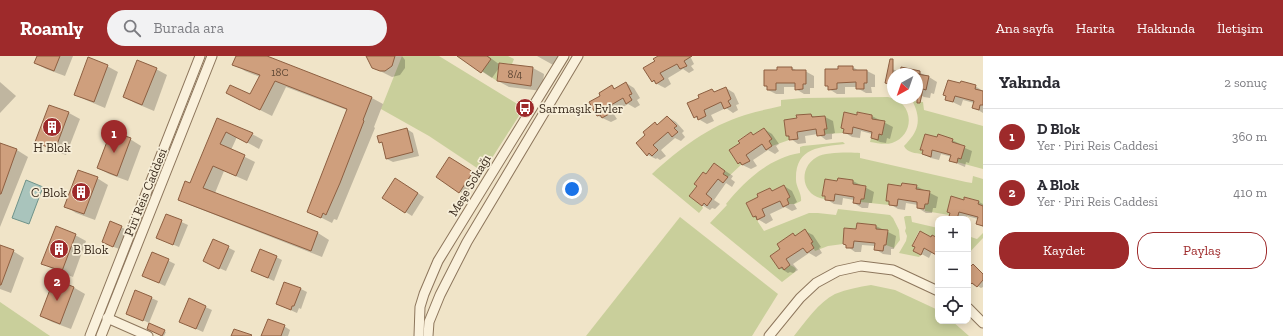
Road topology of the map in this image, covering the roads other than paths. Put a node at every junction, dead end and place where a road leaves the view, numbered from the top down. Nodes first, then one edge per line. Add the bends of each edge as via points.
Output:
1 (200, 56) edge
2 (212, 56) edge
3 (564, 56) edge
4 (578, 56) edge
5 (935, 290) edge
6 (971, 311) edge
7 (107, 318) junction
8 (983, 322) edge
9 (90, 336) edge
10 (101, 336) edge
11 (148, 336) edge
12 (419, 336) edge
13 (428, 336) edge
14 (769, 336) edge

1 - 9 street, Piri Reis Caddesi
2 - 7 street, Piri Reis Caddesi
3 - 12 street, Meşe Sokağı via 438,261 420,307
4 - 13 street via 468,242 440,295 429,322
5 - 14 street via 893,270 861,266 838,271 816,283 800,298
6 - 8 street
7 - 10 street, Piri Reis Caddesi
7 - 11 street

